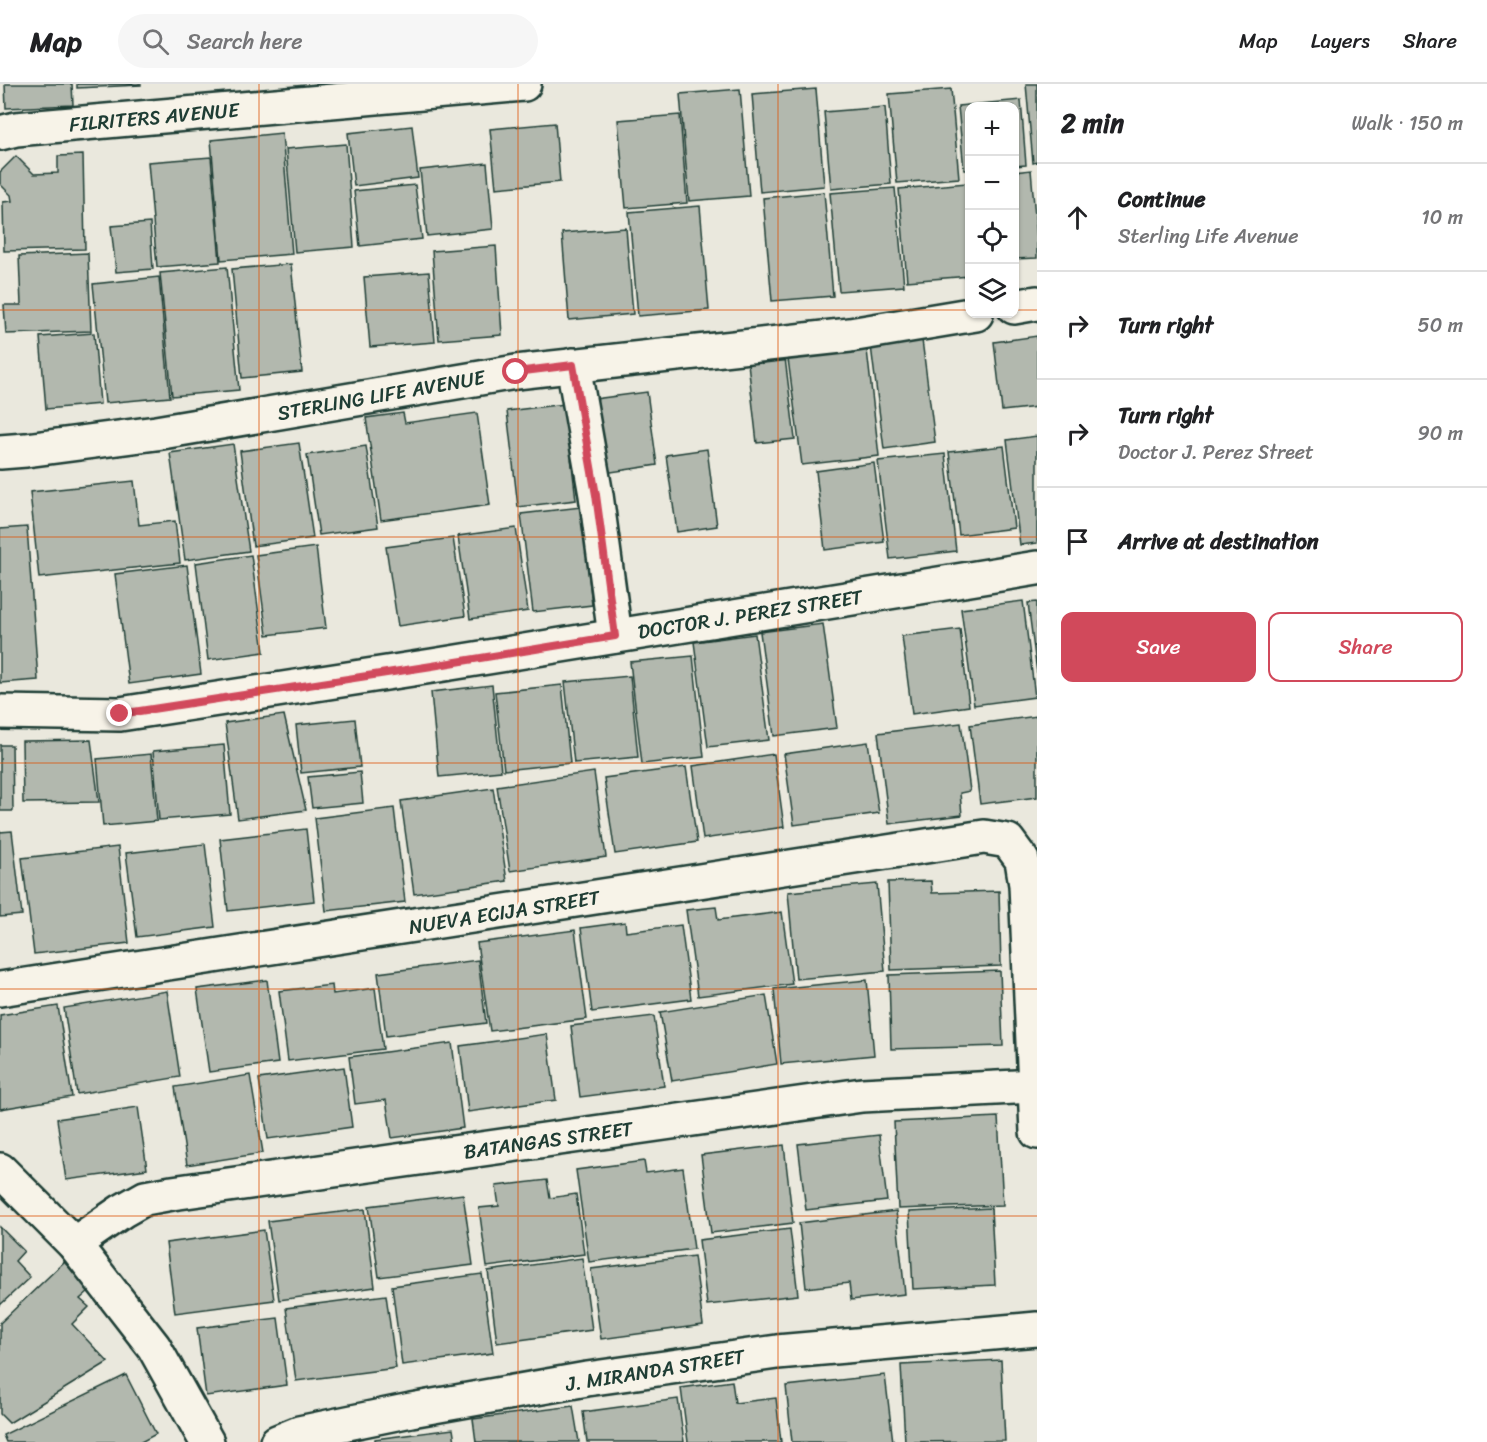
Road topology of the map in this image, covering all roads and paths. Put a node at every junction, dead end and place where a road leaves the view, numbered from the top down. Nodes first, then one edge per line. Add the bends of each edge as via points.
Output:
1 (524, 84) edge
2 (0, 134) edge
3 (1037, 303) edge
4 (1019, 306) edge
5 (965, 316) edge
6 (573, 365) junction
7 (0, 452) edge
8 (1037, 568) edge
9 (615, 636) junction
10 (0, 712) edge
11 (0, 989) edge
12 (1035, 1086) junction
13 (1037, 1132) edge
14 (0, 1170) edge
15 (74, 1244) junction
16 (1037, 1329) edge
17 (207, 1442) edge
18 (277, 1442) edge

1 - 2 street, FILRITERS AVENUE via 16,129
3 - 4 street
5 - 6 street, STERLING LIFE AVENUE via 850,335
6 - 7 street, STERLING LIFE AVENUE via 156,433
6 - 9 street
8 - 9 street, DOCTOR J. PEREZ STREET
9 - 10 street, DOCTOR J. PEREZ STREET via 120,714
11 - 12 street, NUEVA ECIJA STREET via 984,837 1008,841 1022,860
12 - 13 street
12 - 15 street, BATANGAS STREET via 862,1095 172,1193 145,1198
14 - 15 street
15 - 17 street via 154,1347
16 - 18 street, J. MIRANDA STREET via 777,1352 587,1379 399,1412 300,1433

